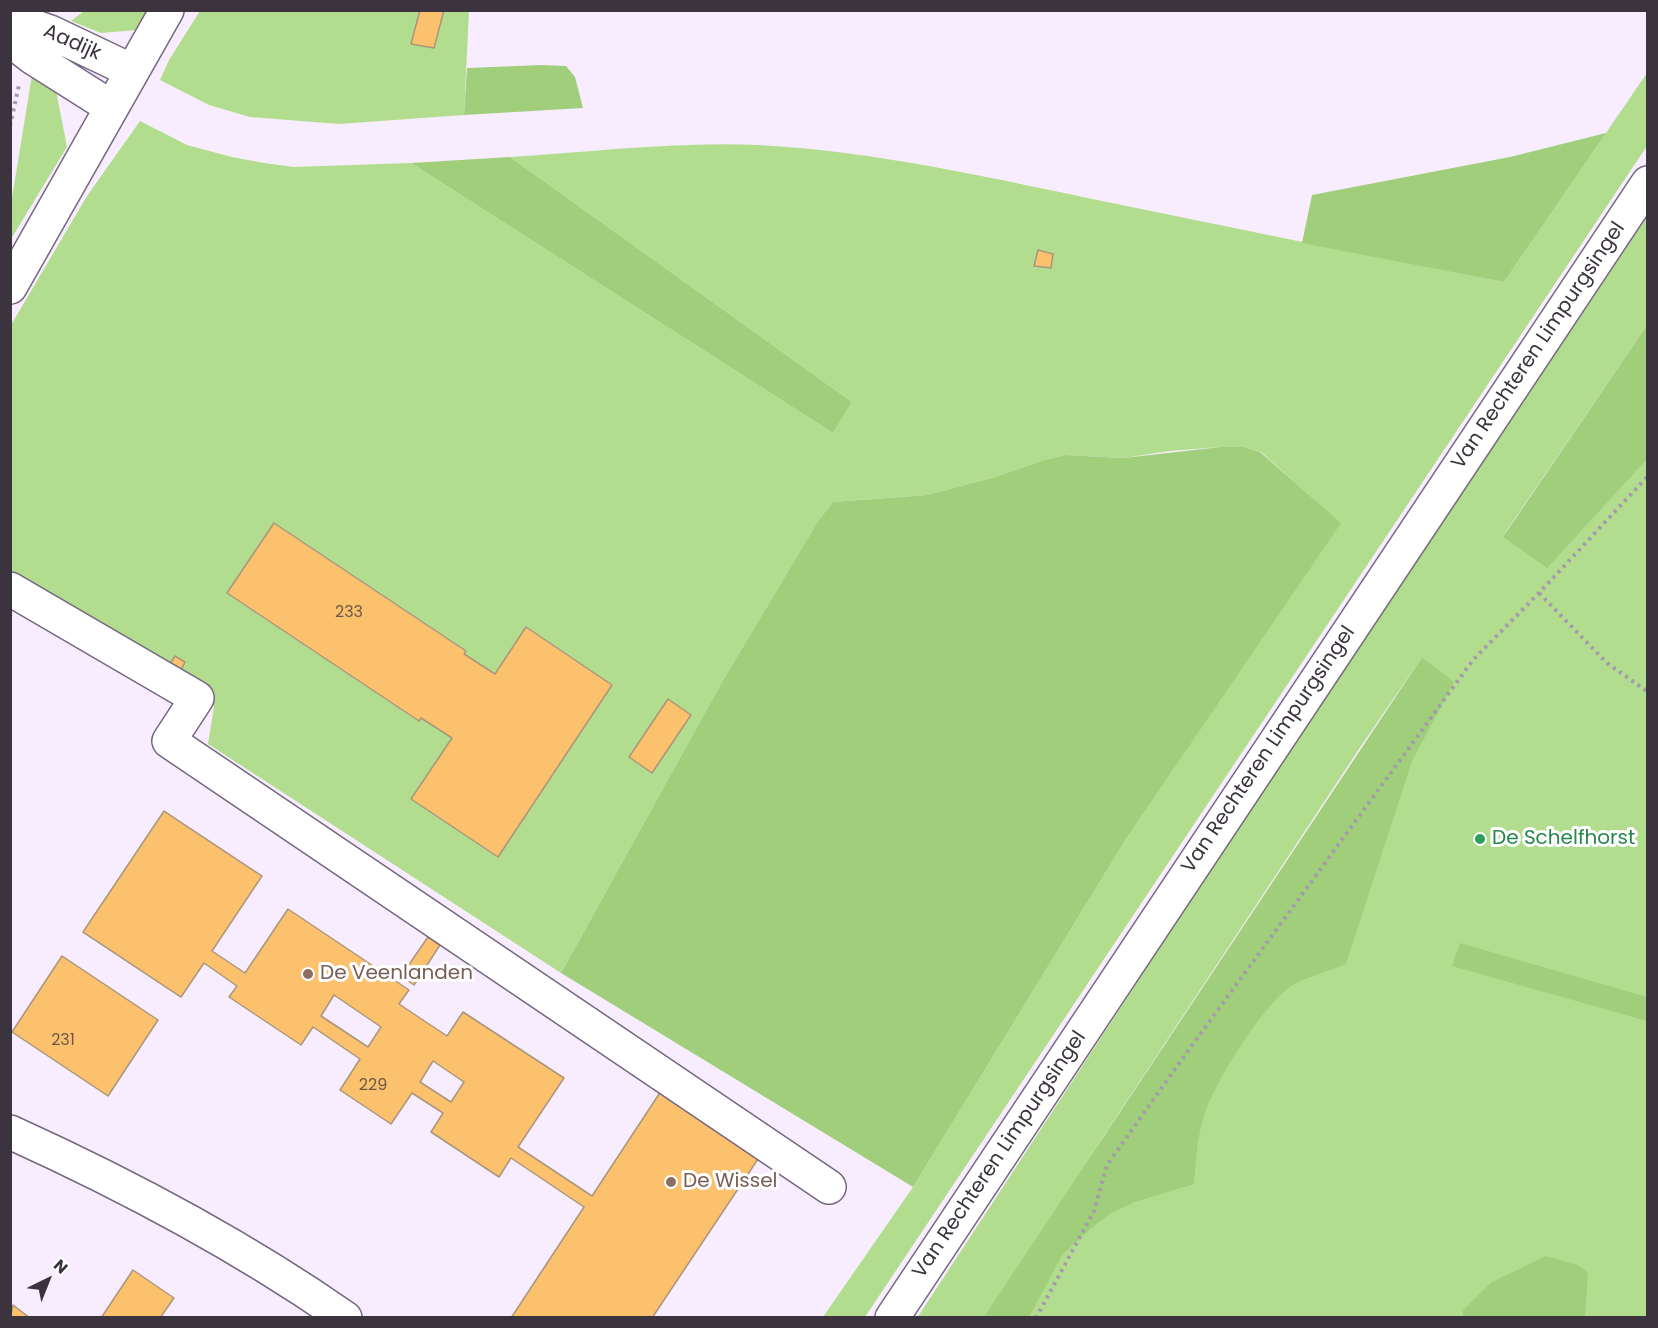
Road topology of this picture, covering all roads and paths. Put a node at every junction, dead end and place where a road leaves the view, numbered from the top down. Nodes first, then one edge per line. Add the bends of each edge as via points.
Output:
1 (167, 10) edge
2 (10, 18) edge
3 (21, 48) edge
4 (120, 90) junction
5 (10, 126) edge
6 (1647, 183) edge
7 (10, 287) edge
8 (1647, 476) edge
9 (10, 589) edge
10 (1539, 593) junction
11 (1647, 692) edge
12 (10, 1132) edge
13 (830, 1187) dead end
14 (345, 1317) edge
15 (892, 1317) edge
16 (1036, 1317) edge

1 - 4 main road
2 - 4 main road, Aadijk via 50,32
3 - 4 main road, Aadijk
3 - 5 path via 20,82
4 - 7 main road
6 - 15 main road, Van Rechteren Limpurgsingel
8 - 10 path
9 - 13 main road via 197,698 169,741
10 - 11 path via 1607,663
10 - 16 path via 1473,660 1107,1165 1094,1211
12 - 14 main road via 88,1167 222,1239

